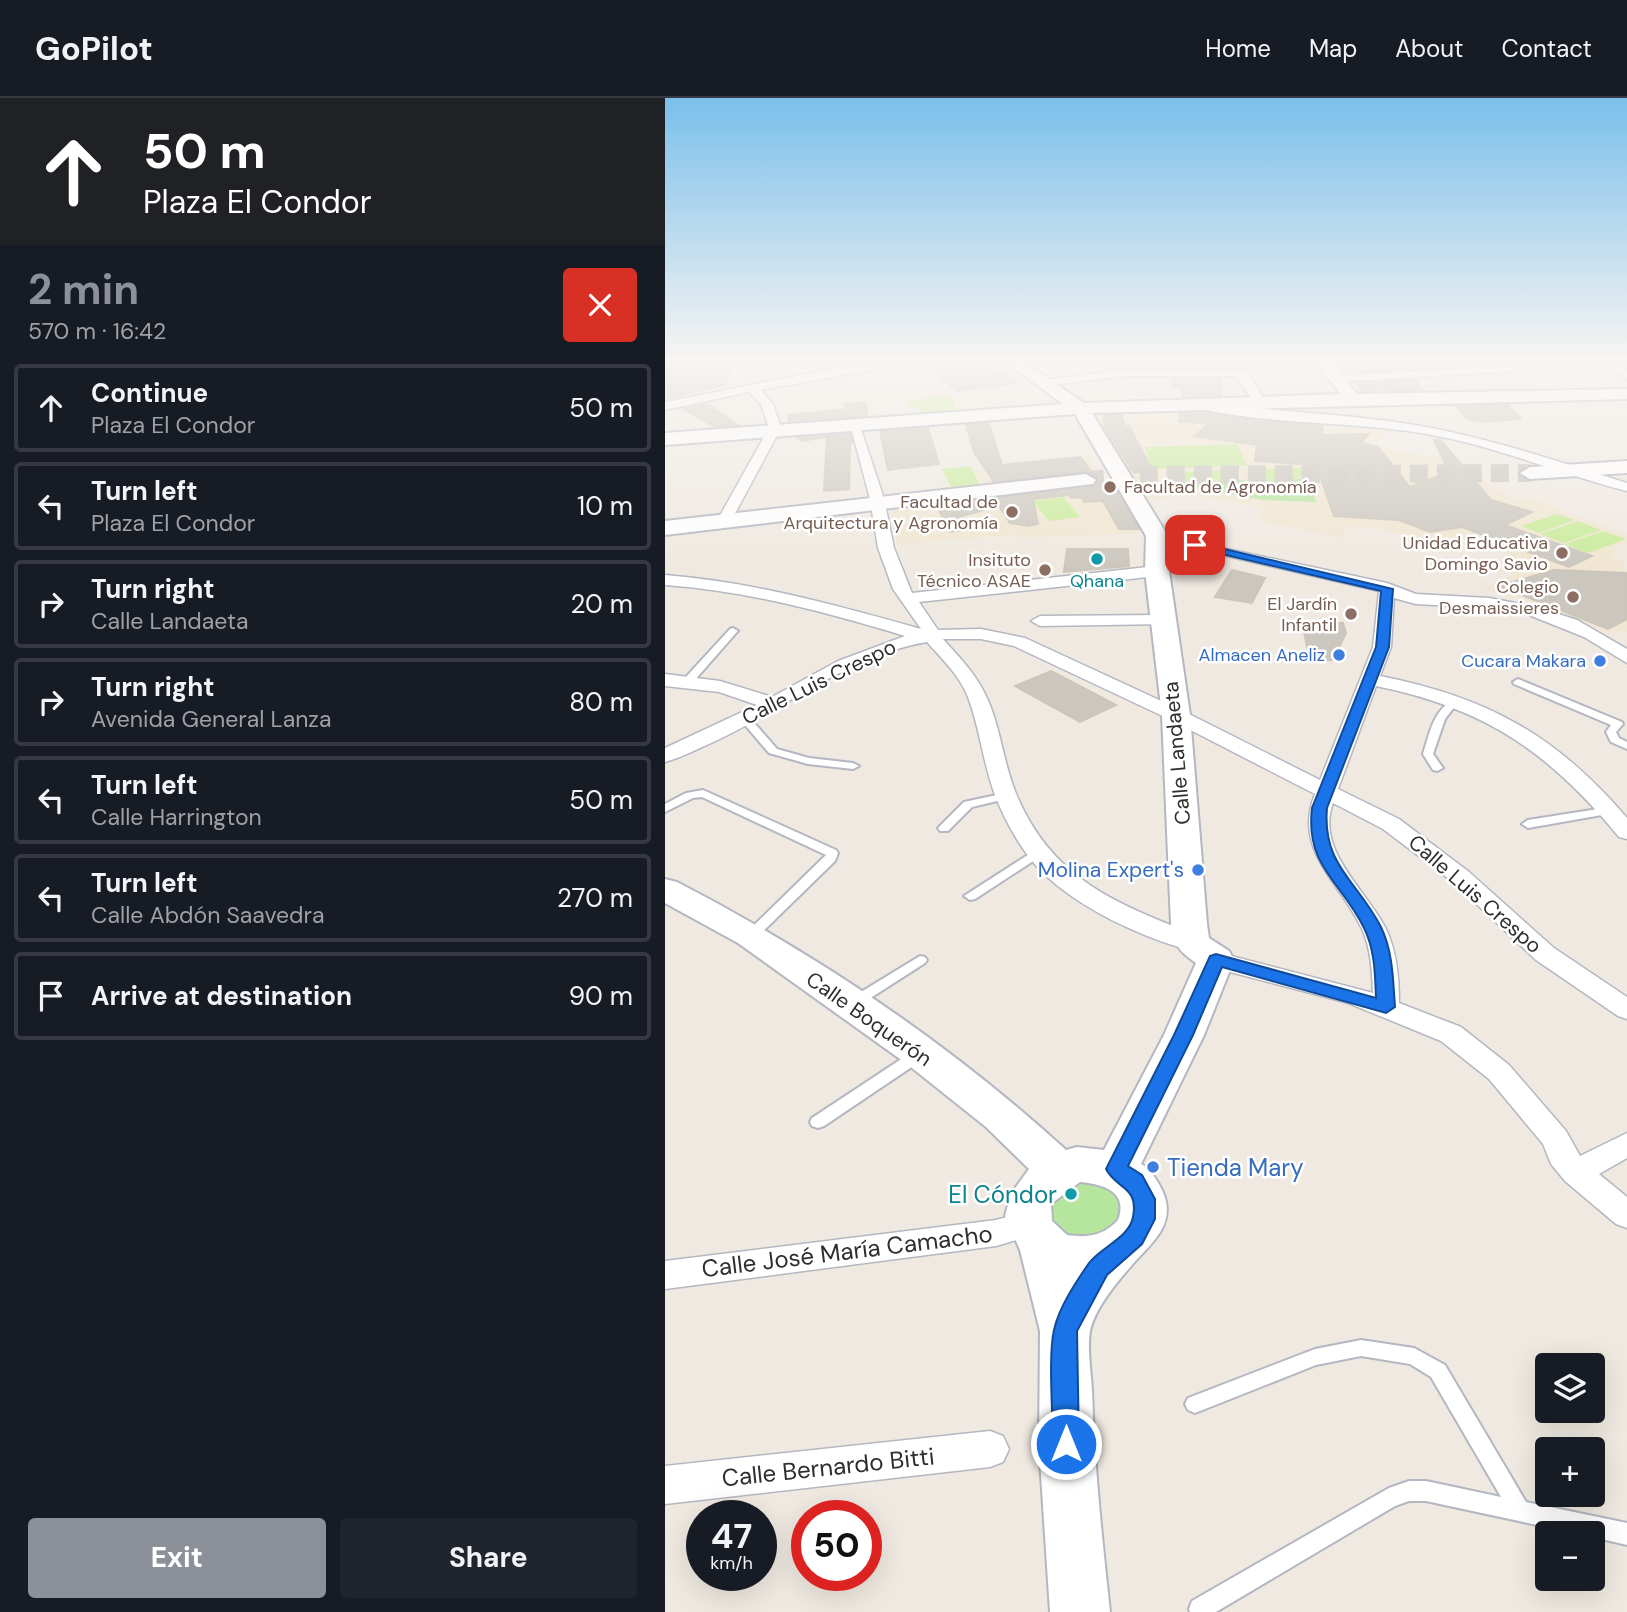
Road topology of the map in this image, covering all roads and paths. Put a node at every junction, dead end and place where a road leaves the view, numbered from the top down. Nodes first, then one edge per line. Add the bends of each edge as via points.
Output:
1 (748, 431) edge
2 (774, 431) edge
3 (855, 431) edge
4 (1094, 431) edge
5 (1428, 431) edge
6 (665, 439) edge
7 (1627, 467) edge
8 (1570, 468) junction
9 (1530, 473) tunnel mouth
10 (1086, 480) tunnel mouth
11 (1627, 487) edge
12 (878, 505) junction
13 (724, 521) junction
14 (665, 528) edge
15 (1157, 536) junction
16 (1157, 571) junction
17 (665, 580) edge
18 (1387, 589) junction
19 (908, 598) junction
20 (1162, 620) junction
21 (1040, 621) dead end
22 (733, 631) dead end
23 (931, 636) junction
24 (1627, 658) edge
25 (1370, 679) junction
26 (665, 680) edge
27 (689, 680) junction
28 (1518, 682) dead end
29 (772, 704) junction
30 (1451, 705) dead end
31 (1176, 715) junction
32 (745, 719) junction
33 (1627, 746) edge
34 (665, 756) edge
35 (853, 766) dead end
36 (1437, 768) dead end
37 (1326, 792) junction
38 (1006, 796) junction
39 (665, 809) edge
40 (1598, 813) dead end
41 (1528, 824) dead end
42 (944, 828) dead end
43 (1627, 832) edge
44 (1037, 853) junction
45 (665, 889) edge
46 (970, 897) dead end
47 (751, 935) junction
48 (1204, 951) junction
49 (920, 960) dead end
50 (850, 1005) junction
51 (1386, 1007) junction
52 (1627, 1010) edge
53 (921, 1054) junction
54 (818, 1122) dead end
55 (1627, 1144) edge
56 (1116, 1169) junction
57 (1058, 1170) junction
58 (1576, 1173) junction
59 (1627, 1215) edge
60 (1035, 1234) junction
61 (1115, 1251) junction
62 (665, 1275) edge
63 (1065, 1331) junction
64 (1195, 1404) dead end
65 (990, 1449) dead end
66 (665, 1485) edge
67 (1517, 1511) junction
68 (1627, 1534) edge
69 (1200, 1609) dead end
70 (1080, 1612) edge

1 - 6 main road
2 - 13 street
3 - 12 street
4 - 15 main road
5 - 8 street
7 - 8 main road
8 - 9 main road
8 - 11 street
10 - 12 main road
12 - 13 main road
12 - 19 street via 886,548
13 - 14 main road
15 - 16 main road, Calle Landaeta
15 - 18 street
16 - 19 street
16 - 20 main road, Calle Landaeta
17 - 23 street via 806,601
18 - 24 street via 1405,599 1480,602 1540,612 1602,637
18 - 25 street via 1382,647
19 - 23 street via 928,624
20 - 21 street
20 - 31 main road, Calle Landaeta
22 - 27 lane
23 - 29 street, Calle Luis Crespo via 888,644
23 - 31 street, Calle Luis Crespo via 973,634 1019,642
23 - 38 street via 964,673 977,696
25 - 37 street
25 - 43 street via 1460,701 1521,729 1572,769
26 - 27 street
27 - 29 street via 726,687
28 - 33 lane via 1618,724 1611,732
29 - 32 street, Calle Luis Crespo
30 - 36 lane via 1440,718 1428,754
31 - 37 street, Calle Luis Crespo
31 - 48 main road, Calle Landaeta
32 - 34 street, Calle Luis Crespo
32 - 35 lane via 773,751
37 - 51 street via 1318,826 1322,850 1373,927 1383,957
37 - 52 street, Calle Luis Crespo via 1391,824 1434,854 1545,954
38 - 42 lane via 968,804
38 - 44 street
39 - 47 lane via 689,795 703,793 832,852
40 - 41 lane
44 - 46 lane
44 - 48 street via 1093,898
45 - 47 main road, Calle Boquerón
47 - 50 main road, Calle Boquerón
48 - 51 street
48 - 56 main road, Calle Landaeta via 1184,1035
49 - 50 lane
50 - 53 main road, Calle Boquerón
51 - 58 street via 1434,1025 1468,1045 1556,1139
53 - 54 lane
53 - 57 main road, Calle Boquerón via 1001,1116
55 - 58 street
56 - 57 main road via 1077,1164
56 - 61 main road via 1134,1181 1144,1199 1144,1219 1134,1238
57 - 60 main road via 1033,1193 1028,1208
58 - 59 street
60 - 61 main road via 1062,1255 1089,1258
60 - 62 street, Calle José María Camacho via 996,1233
60 - 63 main road
61 - 63 main road via 1086,1288
63 - 70 main road via 1066,1444
64 - 67 lane via 1315,1357 1361,1348 1414,1356 1438,1371
65 - 66 street, Calle Bernardo Bitti
67 - 68 lane
67 - 69 lane via 1409,1491 1389,1498

